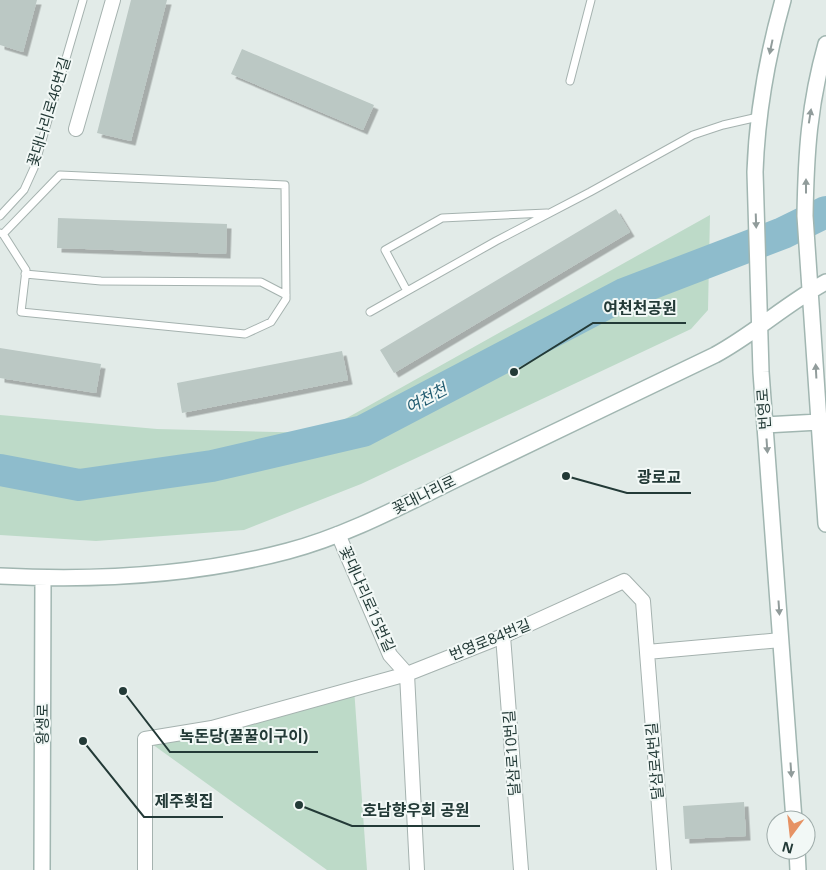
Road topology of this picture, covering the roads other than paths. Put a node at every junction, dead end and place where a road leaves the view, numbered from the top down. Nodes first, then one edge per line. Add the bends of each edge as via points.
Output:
1 (83, 0) edge
2 (113, 0) edge
3 (591, 0) edge
4 (783, 0) edge
5 (826, 44) edge
6 (570, 81) dead end
7 (758, 117) junction
8 (76, 129) dead end
9 (551, 212) junction
10 (0, 216) edge
11 (2, 233) edge
12 (25, 274) junction
13 (826, 282) edge
14 (811, 290) junction
15 (407, 291) junction
16 (286, 295) junction
17 (370, 312) dead end
18 (759, 328) junction
19 (823, 422) edge
20 (765, 425) junction
21 (826, 524) edge
22 (338, 534) junction
23 (0, 576) edge
24 (43, 579) junction
25 (503, 636) junction
26 (781, 640) junction
27 (647, 652) junction
28 (406, 674) junction
29 (793, 810) edge
30 (42, 870) edge
31 (145, 870) edge
32 (417, 870) edge
33 (521, 870) edge
34 (664, 870) edge

1 - 10 lane, 꽃대나리로46번길 via 34,168 24,190
2 - 8 street
3 - 6 lane
4 -> 7 main road, 번영로
14 -> 5 main road via 805,216 806,164 809,123
7 - 9 lane via 693,135
7 -> 18 main road, 번영로 via 755,172
9 - 15 lane
9 - 15 lane via 442,218 385,250
11 - 12 lane via 26,270
11 - 16 lane via 60,175 284,185
12 - 16 lane via 101,281 262,282
12 - 16 lane via 21,312 245,334 271,322
13 - 14 main road, 꽃대나리로
14 - 18 main road, 꽃대나리로
19 -> 14 main road
15 - 17 lane
18 - 20 main road, 번영로
18 - 22 main road, 꽃대나리로 via 715,355
19 - 20 main road
19 - 21 main road
20 -> 26 main road, 번영로
22 - 24 main road, 꽃대나리로 via 290,551 175,573
22 - 28 street, 꽃대나리로15번길 via 390,656
23 - 24 main road, 꽃대나리로
24 - 30 main road, 왕생로
25 - 27 street, 번영로84번길 via 624,581 643,601
25 - 28 street, 번영로84번길
25 - 33 street, 달삼로10번길
26 - 27 street
26 -> 29 main road, 번영로
27 - 34 street, 달삼로4번길
28 - 31 street, 번영로84번길 via 212,728 145,739
28 - 32 street

